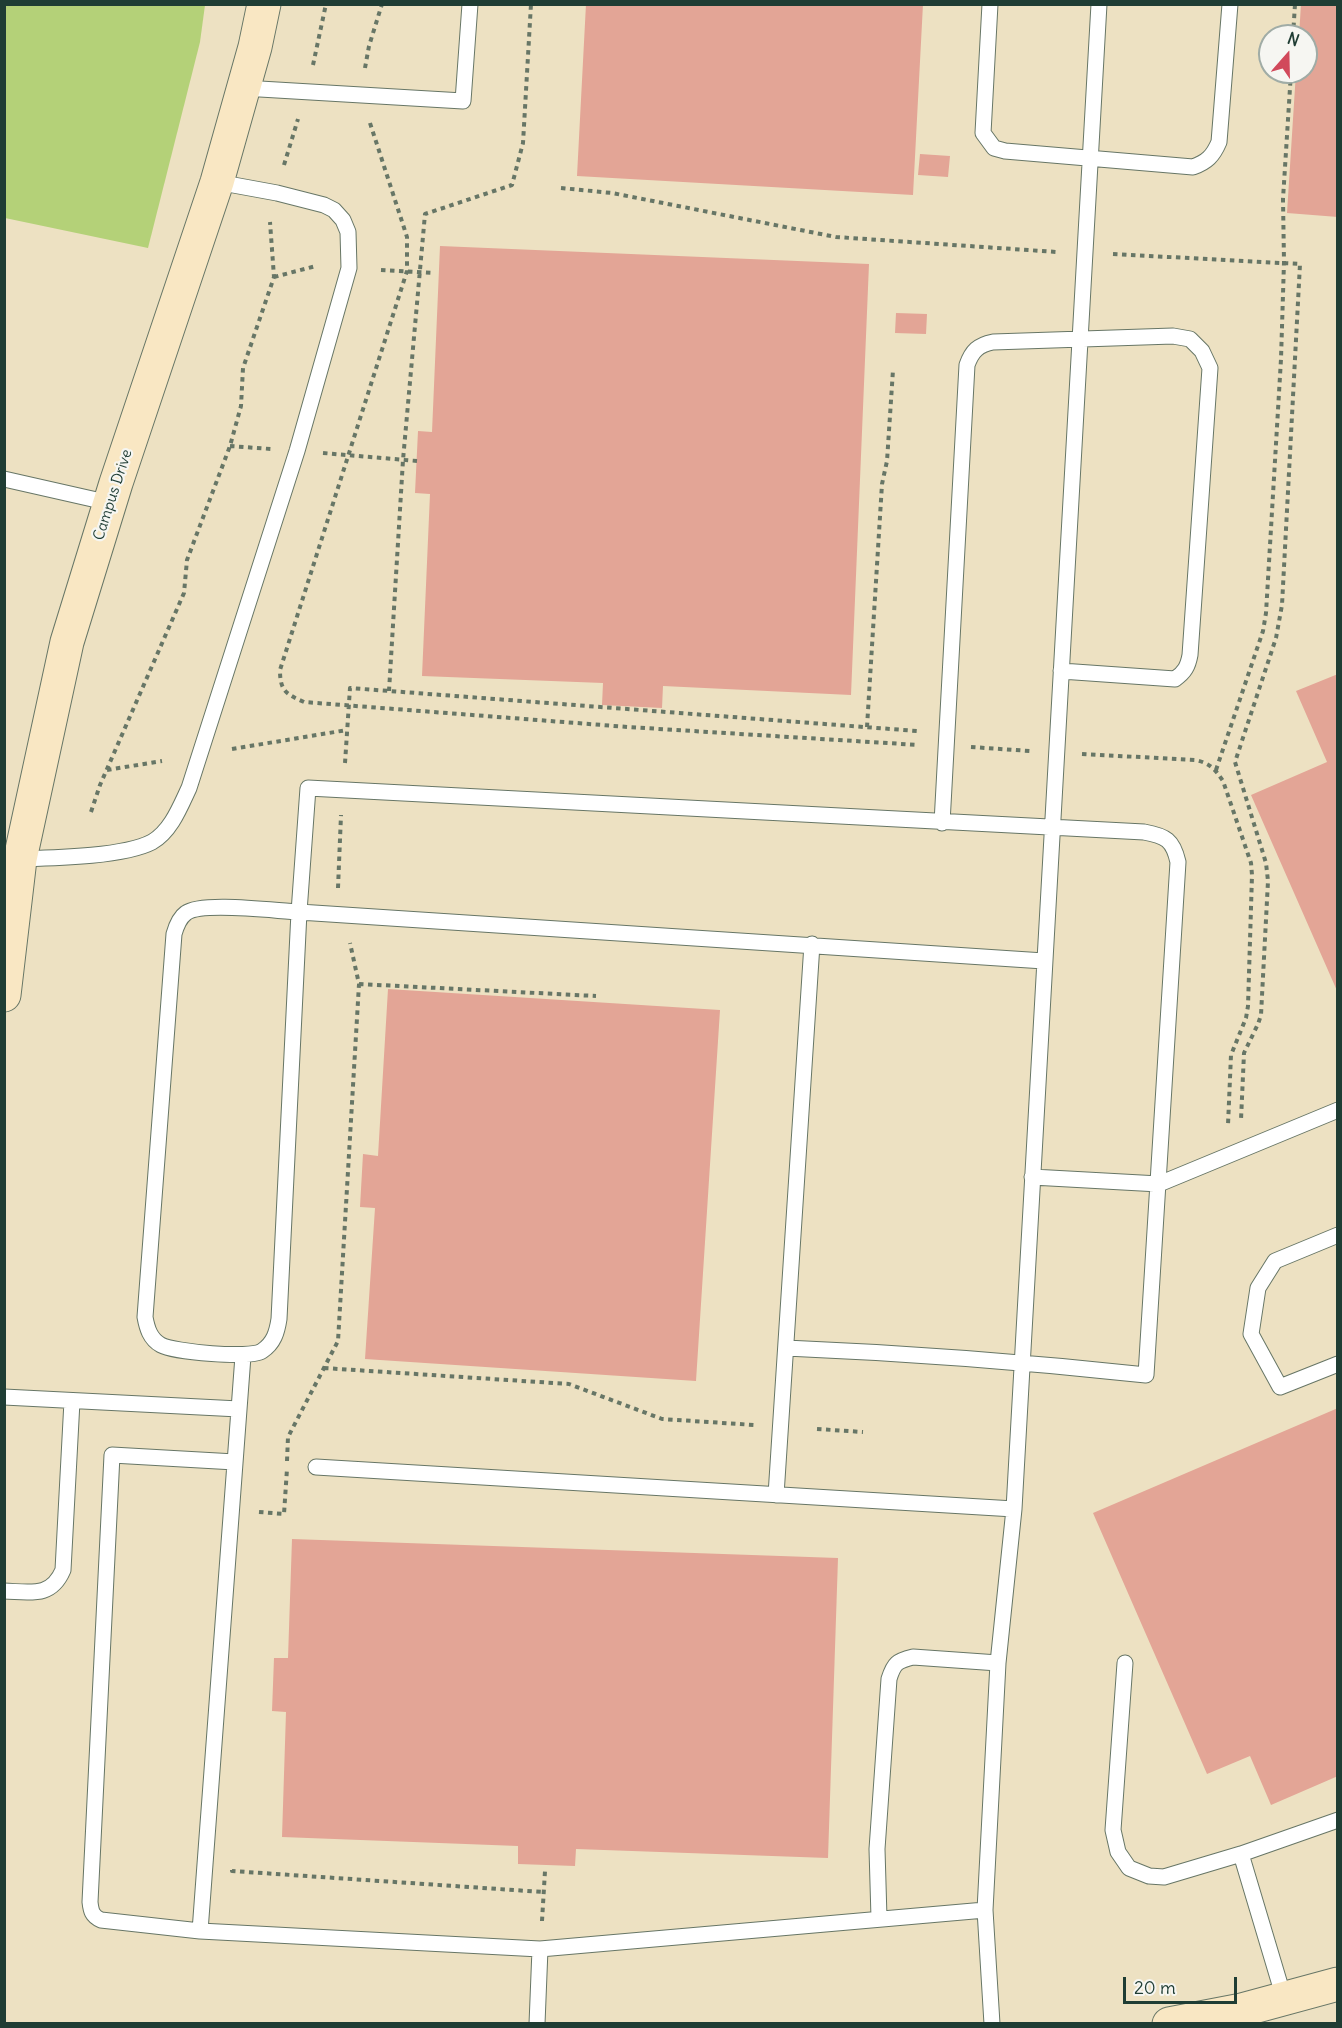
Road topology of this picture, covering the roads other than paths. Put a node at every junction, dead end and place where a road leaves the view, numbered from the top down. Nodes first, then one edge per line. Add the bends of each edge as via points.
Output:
1 (264, 4) edge
2 (470, 4) edge
3 (990, 4) edge
4 (1099, 4) edge
5 (1230, 4) edge
6 (243, 88) junction
7 (1090, 158) junction
8 (217, 183) junction
9 (1079, 338) junction
10 (4, 479) edge
11 (110, 503) junction
12 (1061, 671) junction
13 (942, 823) junction
14 (1052, 827) junction
15 (12, 859) edge
16 (299, 912) junction
17 (812, 944) junction
18 (1044, 961) junction
19 (4, 995) edge
20 (1338, 1110) edge
21 (1032, 1177) junction
22 (1159, 1184) junction
23 (1338, 1235) edge
24 (786, 1348) junction
25 (243, 1356) junction
26 (1022, 1362) junction
27 (1338, 1364) edge
28 (4, 1397) edge
29 (72, 1401) junction
30 (239, 1409) junction
31 (235, 1462) junction
32 (316, 1467) dead end
33 (776, 1495) junction
34 (1014, 1509) junction
35 (4, 1591) edge
36 (1125, 1663) dead end
37 (998, 1664) junction
38 (1338, 1820) edge
39 (1240, 1854) junction
40 (985, 1911) junction
41 (879, 1918) junction
42 (200, 1931) junction
43 (540, 1949) junction
44 (1338, 1984) edge
45 (1284, 1998) junction
46 (537, 2024) edge
47 (992, 2024) edge
48 (1169, 2024) edge

1 - 6 street, Campus Drive
2 - 6 lane via 463,101
3 - 7 lane via 982,133 987,141 1005,151
4 - 7 lane
5 - 7 lane via 1220,135 1213,155 1193,167
6 - 8 street, Campus Drive
7 - 9 lane
8 - 11 street, Campus Drive
8 - 15 lane via 324,205 343,220 348,232 349,268 297,451 189,788 175,819 153,841 122,852
9 - 12 lane
9 - 12 lane via 1190,339 1202,351 1210,368 1209,390 1188,665 1175,679
9 - 13 lane via 982,344 971,353 967,365
10 - 11 lane
11 - 15 street, Campus Drive via 67,642
12 - 14 lane
13 - 14 lane
13 - 16 lane via 308,788
14 - 18 lane
14 - 22 lane via 1157,834 1175,848 1178,862
15 - 19 street, Campus Drive
16 - 17 lane
16 - 25 lane via 279,1319 271,1344 260,1353
16 - 25 lane via 198,908 186,913 174,933 145,1317 148,1332 160,1345
17 - 18 lane
17 - 24 lane
18 - 21 lane
20 - 22 lane
21 - 22 lane
21 - 26 lane
22 - 26 lane via 1146,1375
23 - 27 lane via 1275,1261 1258,1288 1251,1334 1280,1386
24 - 26 lane
24 - 33 lane
25 - 30 lane
26 - 34 lane
28 - 29 lane
29 - 30 lane
29 - 35 lane via 63,1570 48,1590
30 - 31 lane
31 - 42 lane
31 - 42 lane via 112,1455 91,1913 101,1920
32 - 33 lane
33 - 34 lane
34 - 37 lane
36 - 39 lane via 1113,1830 1118,1852 1128,1868 1164,1877
37 - 40 lane
37 - 41 lane via 913,1658 893,1666 878,1849
38 - 39 lane
39 - 45 lane
40 - 41 lane
40 - 47 lane
41 - 43 lane
42 - 43 lane
43 - 46 lane
44 - 45 street
45 - 48 street

